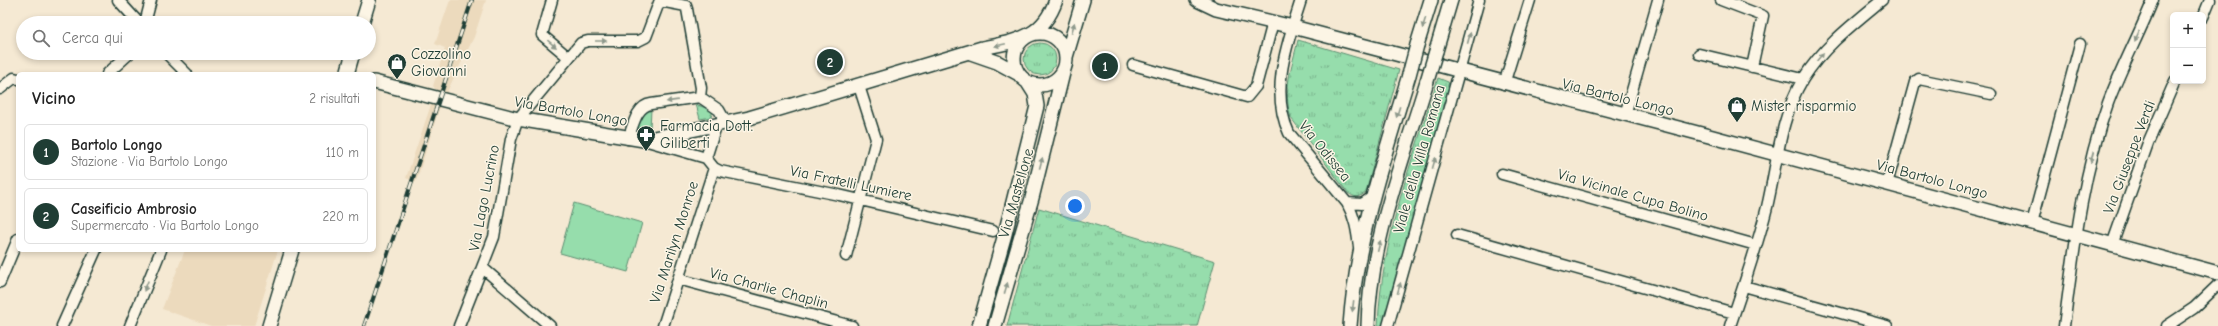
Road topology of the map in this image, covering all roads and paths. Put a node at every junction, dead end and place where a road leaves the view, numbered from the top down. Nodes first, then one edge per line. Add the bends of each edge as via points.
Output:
1 (118, 0) edge
2 (151, 0) edge
3 (369, 0) edge
4 (552, 0) edge
5 (1056, 0) edge
6 (1083, 0) edge
7 (1197, 0) edge
8 (1301, 0) edge
9 (1431, 0) edge
10 (1451, 0) edge
11 (1479, 0) edge
12 (1530, 0) edge
13 (1658, 0) edge
14 (1721, 0) edge
15 (1882, 0) edge
16 (2153, 0) edge
17 (2210, 0) edge
18 (660, 1) edge
19 (2205, 12) edge
20 (133, 16) edge
21 (147, 16) edge
22 (364, 16) edge
23 (1273, 22) junction
24 (1293, 27) junction
25 (1028, 36) junction
26 (2080, 44) dead end
27 (971, 53) junction
28 (1699, 54) dead end
29 (568, 57) junction
30 (122, 60) edge
31 (173, 60) edge
32 (351, 60) edge
33 (1065, 63) junction
34 (1133, 65) dead end
35 (1752, 67) junction
36 (109, 72) edge
37 (184, 72) edge
38 (348, 72) edge
39 (1460, 72) junction
40 (1017, 73) junction
41 (16, 78) edge
42 (1803, 79) junction
43 (376, 83) edge
44 (1028, 83) junction
45 (1504, 84) junction
46 (2174, 84) edge
47 (859, 86) junction
48 (0, 89) edge
49 (1992, 94) dead end
50 (700, 97) junction
51 (1625, 115) junction
52 (518, 119) junction
53 (722, 125) junction
54 (628, 139) junction
55 (644, 140) junction
56 (1778, 156) junction
57 (706, 158) junction
58 (714, 168) junction
59 (1502, 174) dead end
60 (1887, 184) junction
61 (1372, 197) junction
62 (861, 200) junction
63 (1347, 203) junction
64 (2032, 223) junction
65 (993, 231) dead end
66 (2075, 234) junction
67 (1457, 236) dead end
68 (1465, 243) dead end
69 (16, 244) edge
70 (1756, 245) junction
71 (2112, 245) junction
72 (95, 252) edge
73 (160, 252) edge
74 (291, 252) edge
75 (846, 256) dead end
76 (1359, 258) junction
77 (484, 269) junction
78 (2218, 273) edge
79 (678, 279) junction
80 (0, 282) edge
81 (2218, 285) edge
82 (1744, 286) junction
83 (1732, 319) edge
84 (62, 326) edge
85 (130, 326) edge
86 (269, 326) edge
87 (459, 326) edge
88 (550, 326) edge
89 (663, 326) edge
90 (852, 326) edge
91 (980, 326) edge
92 (995, 326) edge
93 (1350, 326) edge
94 (1368, 326) edge
95 (1388, 326) edge
96 (1887, 326) edge
97 (2064, 326) edge
98 (2167, 326) edge

1 - 20 street
2 - 21 street
3 - 22 street
4 -> 29 street via 542,35
5 - 25 street, Via Bartolo Longo via 1052,14 1042,26
33 -> 6 street
7 - 23 street, Via Bartolo Longo via 1216,9
8 - 24 street, Via Odissea
9 -> 61 street, bridge
94 -> 10 street, Viale della Villa Romana, bridge via 1373,271
39 -> 11 street, Viale della Villa Romana
12 - 45 street
13 - 51 street
14 - 35 street via 1763,16
42 -> 15 street via 1829,46
16 -> 66 street via 2108,103 2090,165
17 - 19 street
29 -> 18 street, Via Lago Lucrino via 584,42 643,40 649,33
18 - 50 street via 686,6 701,88
23 - 24 street, Via Bartolo Longo
23 - 34 street via 1256,86 1247,97
24 - 39 street, Via Bartolo Longo
24 - 63 street, Via Odissea via 1281,77 1280,104 1283,121 1289,132
25 -> 27 street, Via Bartolo Longo
25 - 33 street via 1049,35 1061,44
25 - 40 street via 1018,45 1015,52
26 - 64 street
27 - 40 street via 997,62
27 - 47 street, Via Bartolo Longo
28 - 35 street
29 - 52 street, Via Lago Lucrino
30 - 36 street
31 - 37 street
32 - 38 street
33 - 44 street via 1060,76 1049,83
92 -> 33 street, Via Mastellone via 1032,198
35 - 42 street
39 - 45 street, Via Bartolo Longo
95 -> 39 street, Viale della Villa Romana
40 - 44 street
41 - 48 street
42 - 56 street via 1788,114
43 - 52 street, Via Bartolo Longo
44 - 91 street, Via Mastellone via 1035,94 1037,106
45 - 51 street, Via Bartolo Longo
46 - 71 street, Via Giuseppe Verdi via 2148,143
47 - 53 street, Via Bartolo Longo
47 - 62 street via 876,139
49 - 60 street via 1919,79 1915,82
50 - 53 street via 718,110
50 -> 54 street via 644,106
51 - 56 street, Via Bartolo Longo
52 - 54 street, Via Bartolo Longo
52 - 77 street, Via Lago Lucrino via 511,139 494,238
53 - 55 street, Via Bartolo Longo
53 - 57 street
54 - 55 street, Via Bartolo Longo
55 - 57 street
56 - 60 street, Via Bartolo Longo
56 - 70 street
57 - 58 street
58 - 62 street, Via Fratelli Lumiere
58 - 79 street, Via Marilyn Monroe
59 - 70 street, Via Vicinale Cupa Bolino
60 - 64 street, Via Bartolo Longo
61 - 63 street, Via Odissea via 1362,204
61 - 76 street
62 - 65 street, Via Fratelli Lumiere
62 - 75 street
63 - 76 street, Via Odissea via 1357,230
64 - 66 street, Via Bartolo Longo
66 - 71 street, Via Bartolo Longo
66 - 97 street
67 - 83 street
68 - 83 street
69 - 80 street
70 - 82 street
71 - 78 street, Via Bartolo Longo
72 - 84 street
73 -> 85 street
74 - 86 street
76 -> 93 street
77 - 87 street, Via Lago Lucrino
77 - 88 street
79 - 89 street, Via Marilyn Monroe
79 - 90 street, Via Charlie Chaplin
81 - 98 street via 2194,308
82 - 83 street
82 - 96 street

